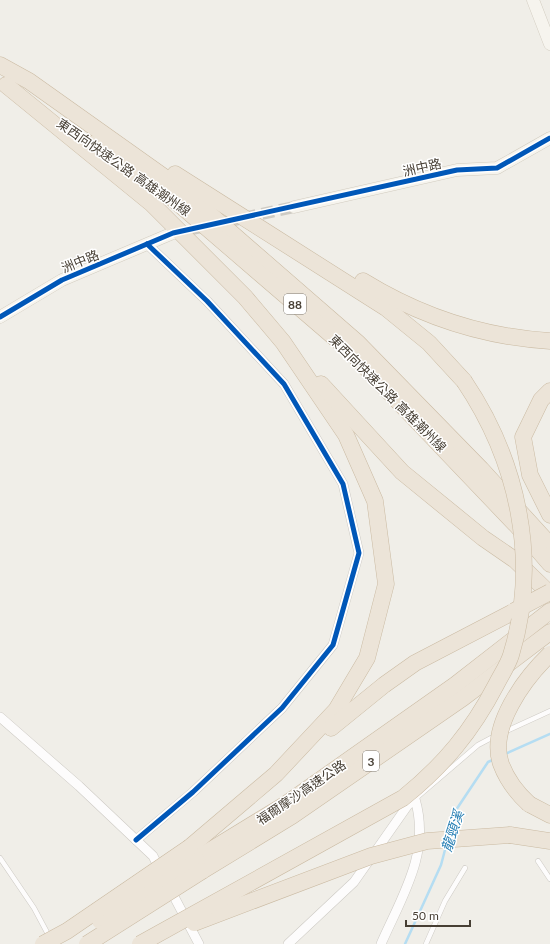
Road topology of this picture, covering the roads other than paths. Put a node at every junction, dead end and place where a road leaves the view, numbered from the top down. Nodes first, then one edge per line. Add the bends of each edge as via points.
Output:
1 (533, 0) edge
2 (550, 44) edge
3 (0, 65) edge
4 (29, 81) junction
5 (3, 83) edge
6 (550, 138) edge
7 (294, 207) tunnel mouth
8 (264, 231) junction
9 (173, 233) tunnel mouth
10 (147, 244) junction
11 (0, 317) edge
12 (550, 341) edge
13 (283, 342) junction
14 (550, 391) edge
15 (550, 515) edge
16 (550, 545) edge
17 (550, 564) edge
18 (550, 593) edge
19 (550, 612) edge
20 (550, 632) edge
21 (531, 637) junction
22 (550, 654) edge
23 (550, 711) edge
24 (0, 717) edge
25 (276, 774) junction
26 (415, 799) junction
27 (550, 814) edge
28 (136, 840) junction
29 (550, 841) edge
30 (0, 858) edge
31 (196, 859) junction
32 (538, 861) dead end
33 (465, 868) dead end
34 (550, 879) edge
35 (43, 944) edge
36 (53, 944) edge
37 (61, 944) edge
38 (87, 944) edge
39 (140, 944) edge
40 (199, 944) edge
41 (288, 944) edge
42 (381, 944) edge
43 (426, 944) edge

1 - 2 street
3 - 4 highway, 東西向快速公路 高雄潮州線 / 88
4 - 8 highway
4 - 16 highway, 東西向快速公路 高雄潮州線 / 88 via 181,189 358,343 481,469
5 - 13 highway via 152,204 245,297
5 - 17 highway, 東西向快速公路 高雄潮州線 / 88 via 172,198 350,351
6 - 7 street, 洲中路 via 497,168 457,170
8 - 12 highway via 357,277 394,299 434,316 497,334
8 - 39 highway, bridge via 401,319 433,347 464,381 484,414 507,466 517,503 523,541 523,580 515,638 510,657 480,715 451,754 427,779 403,798
9 - 10 street, 洲中路
10 - 11 street, 洲中路 via 62,280
10 - 28 street via 207,301 284,384 343,484 359,553 333,645 282,708 193,792
13 - 18 highway via 402,472 483,538 515,560
13 - 25 highway via 346,435 375,501 386,584 367,658 336,710
14 - 15 highway via 540,400 523,437 530,475
18 - 25 highway, bridge via 448,644 384,685
19 - 21 highway, 福爾摩沙高速公路 / 3
20 - 21 highway, 福爾摩沙高速公路 / 3
21 - 31 highway, 福爾摩沙高速公路 / 3 via 455,685 286,804
22 - 27 highway, bridge via 512,700 499,746 501,764 515,790 529,804
23 - 26 lane via 478,745
24 - 28 street
25 - 31 highway
26 - 41 street via 408,805 354,882
26 - 42 street via 420,814 419,850 414,870
28 - 40 street via 153,856
29 - 39 highway, bridge via 510,835 427,842 371,856
30 - 36 lane via 34,908
31 - 35 highway, bridge
31 - 37 highway, 福爾摩沙高速公路 / 3, bridge
31 - 38 highway, 福爾摩沙高速公路 / 3, bridge
32 - 34 lane
33 - 43 lane via 445,901

